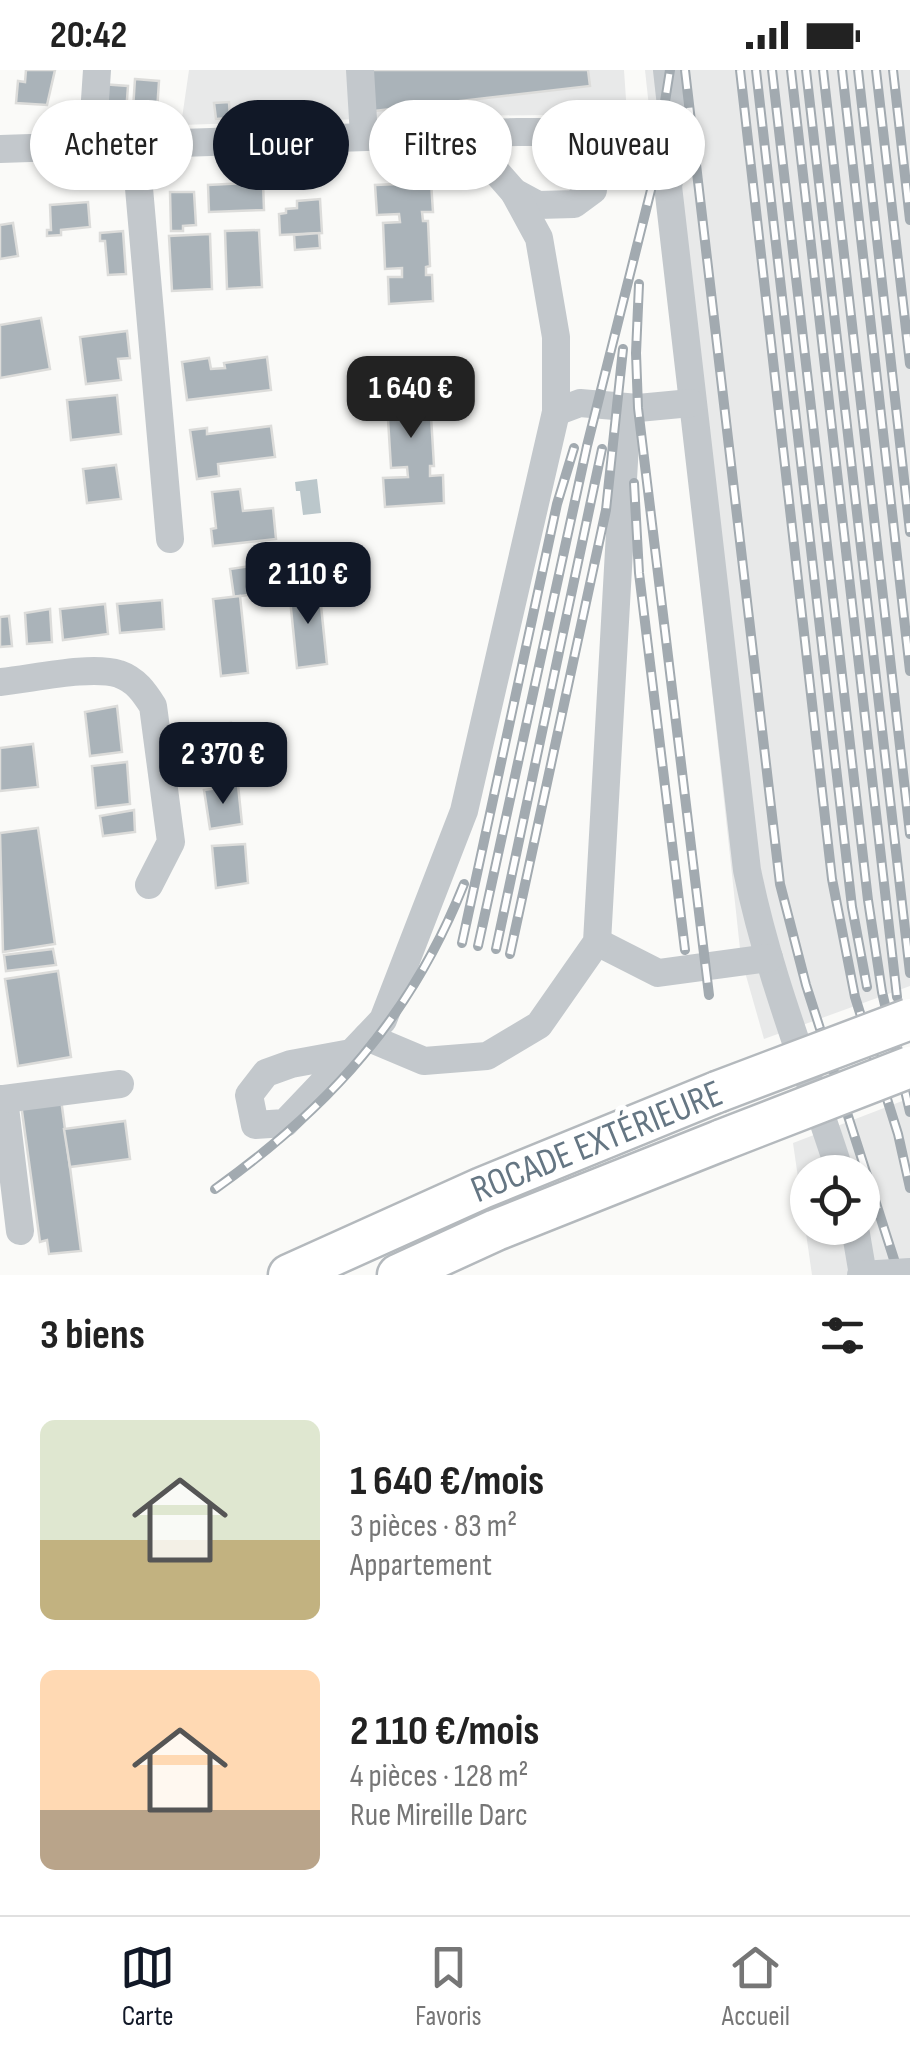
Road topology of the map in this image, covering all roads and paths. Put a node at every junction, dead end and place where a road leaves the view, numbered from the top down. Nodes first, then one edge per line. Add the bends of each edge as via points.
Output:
1 (97, 70) edge
2 (360, 70) edge
3 (668, 70) edge
4 (95, 100) edge
5 (512, 133) edge
6 (364, 136) junction
7 (369, 136) edge
8 (193, 141) edge
9 (30, 148) edge
10 (0, 149) edge
11 (139, 190) edge
12 (512, 190) edge
13 (514, 192) junction
14 (691, 404) junction
15 (627, 408) junction
16 (556, 412) junction
17 (170, 539) dead end
18 (0, 682) edge
19 (149, 885) dead end
20 (597, 942) junction
21 (769, 958) junction
22 (910, 1020) edge
23 (910, 1067) edge
24 (120, 1084) dead end
25 (2, 1099) edge
26 (834, 1155) edge
27 (20, 1231) dead end
28 (858, 1245) edge
29 (910, 1272) edge
30 (289, 1275) edge
31 (398, 1275) edge
32 (862, 1275) edge

1 - 4 street
2 - 6 street
3 - 14 street via 676,152 668,186
5 - 13 street via 575,132 593,154 594,190 574,204 538,205
6 - 7 street
6 - 8 street
9 - 10 street
11 - 17 street
12 - 13 street
13 - 16 street via 539,238 556,337
14 - 15 street
14 - 21 street via 747,870
15 - 16 street via 580,403
15 - 20 street
16 - 20 street via 464,811 383,1020 359,1045 424,1062 487,1056 539,1025
18 - 19 street via 99,672 116,673 142,689 153,706 170,842
20 - 21 street via 658,973
21 - 26 street
22 - 30 highway, ROCADE EXTÉRIEURE, bridge via 482,1188
23 - 31 highway, bridge
24 - 25 street
25 - 27 street
28 - 32 street
29 - 32 street, bridge

